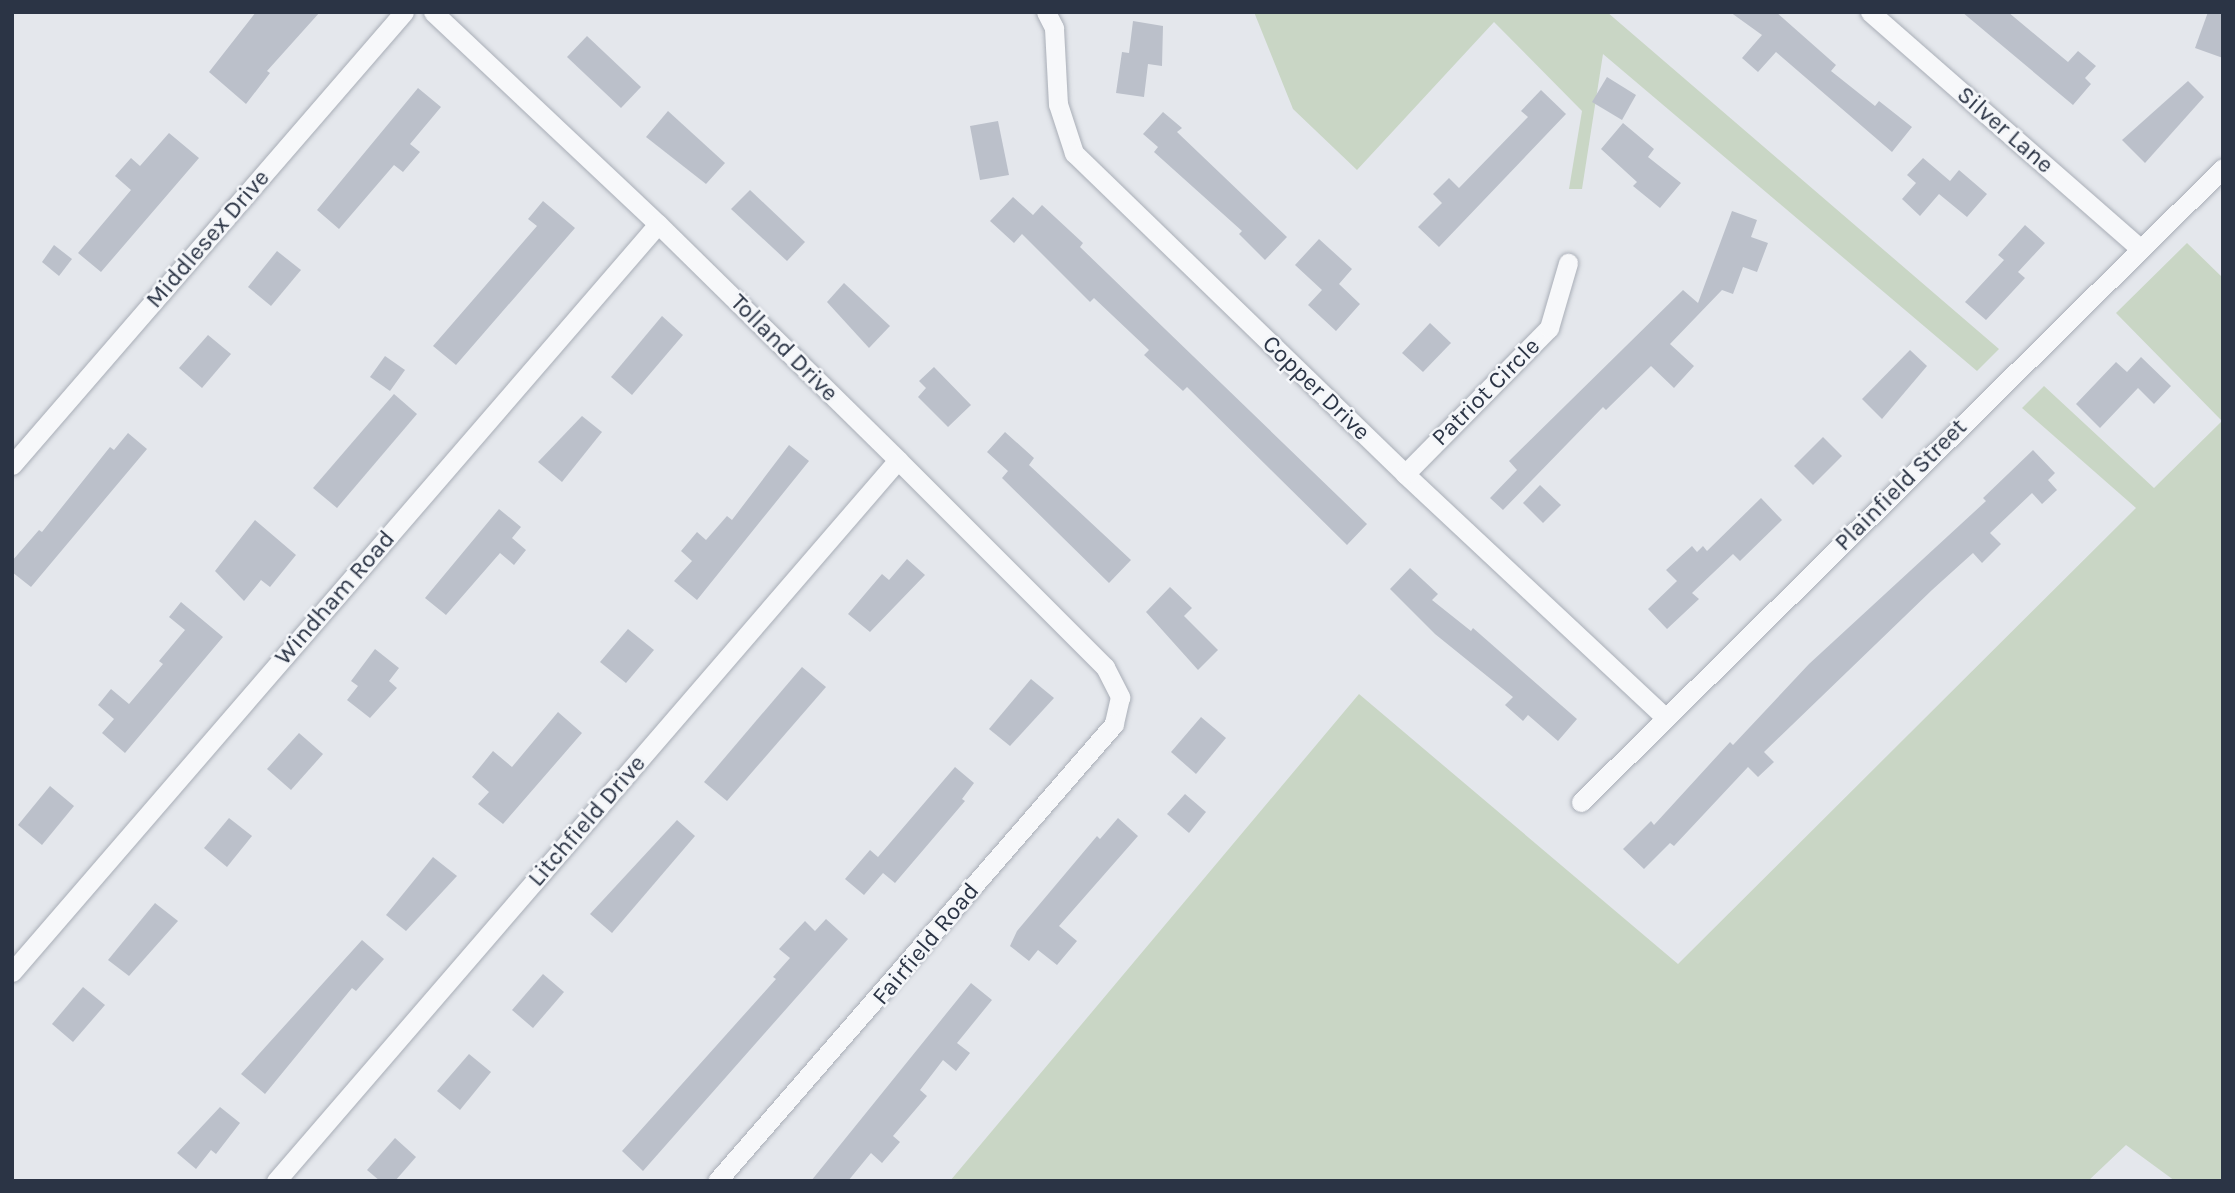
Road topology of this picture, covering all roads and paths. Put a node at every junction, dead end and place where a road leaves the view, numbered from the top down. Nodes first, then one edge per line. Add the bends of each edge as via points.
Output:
1 (404, 12) edge
2 (433, 12) edge
3 (1046, 12) edge
4 (1870, 12) edge
5 (2223, 168) edge
6 (659, 224) junction
7 (2140, 248) junction
8 (1568, 263) dead end
9 (898, 460) junction
10 (12, 465) edge
11 (1405, 474) junction
12 (1120, 697) joint
13 (1666, 719) junction
14 (1581, 803) dead end
15 (12, 972) edge
16 (276, 1181) edge
17 (717, 1181) edge

1 - 10 street, Middlesex Drive
2 - 6 street, Tolland Drive
3 - 11 street, Copper Drive via 1054,28 1058,104 1074,153
4 - 7 street, Silver Lane
5 - 7 street, Plainfield Street
6 - 9 street, Tolland Drive
6 - 15 street, Windham Road
7 - 13 street, Plainfield Street
8 - 11 street, Patriot Circle via 1549,328
9 - 12 street, Tolland Drive via 1105,667
9 - 16 street, Litchfield Drive
11 - 13 street, Copper Drive
12 - 17 street, Fairfield Road via 1114,724
13 - 14 street, Plainfield Street

